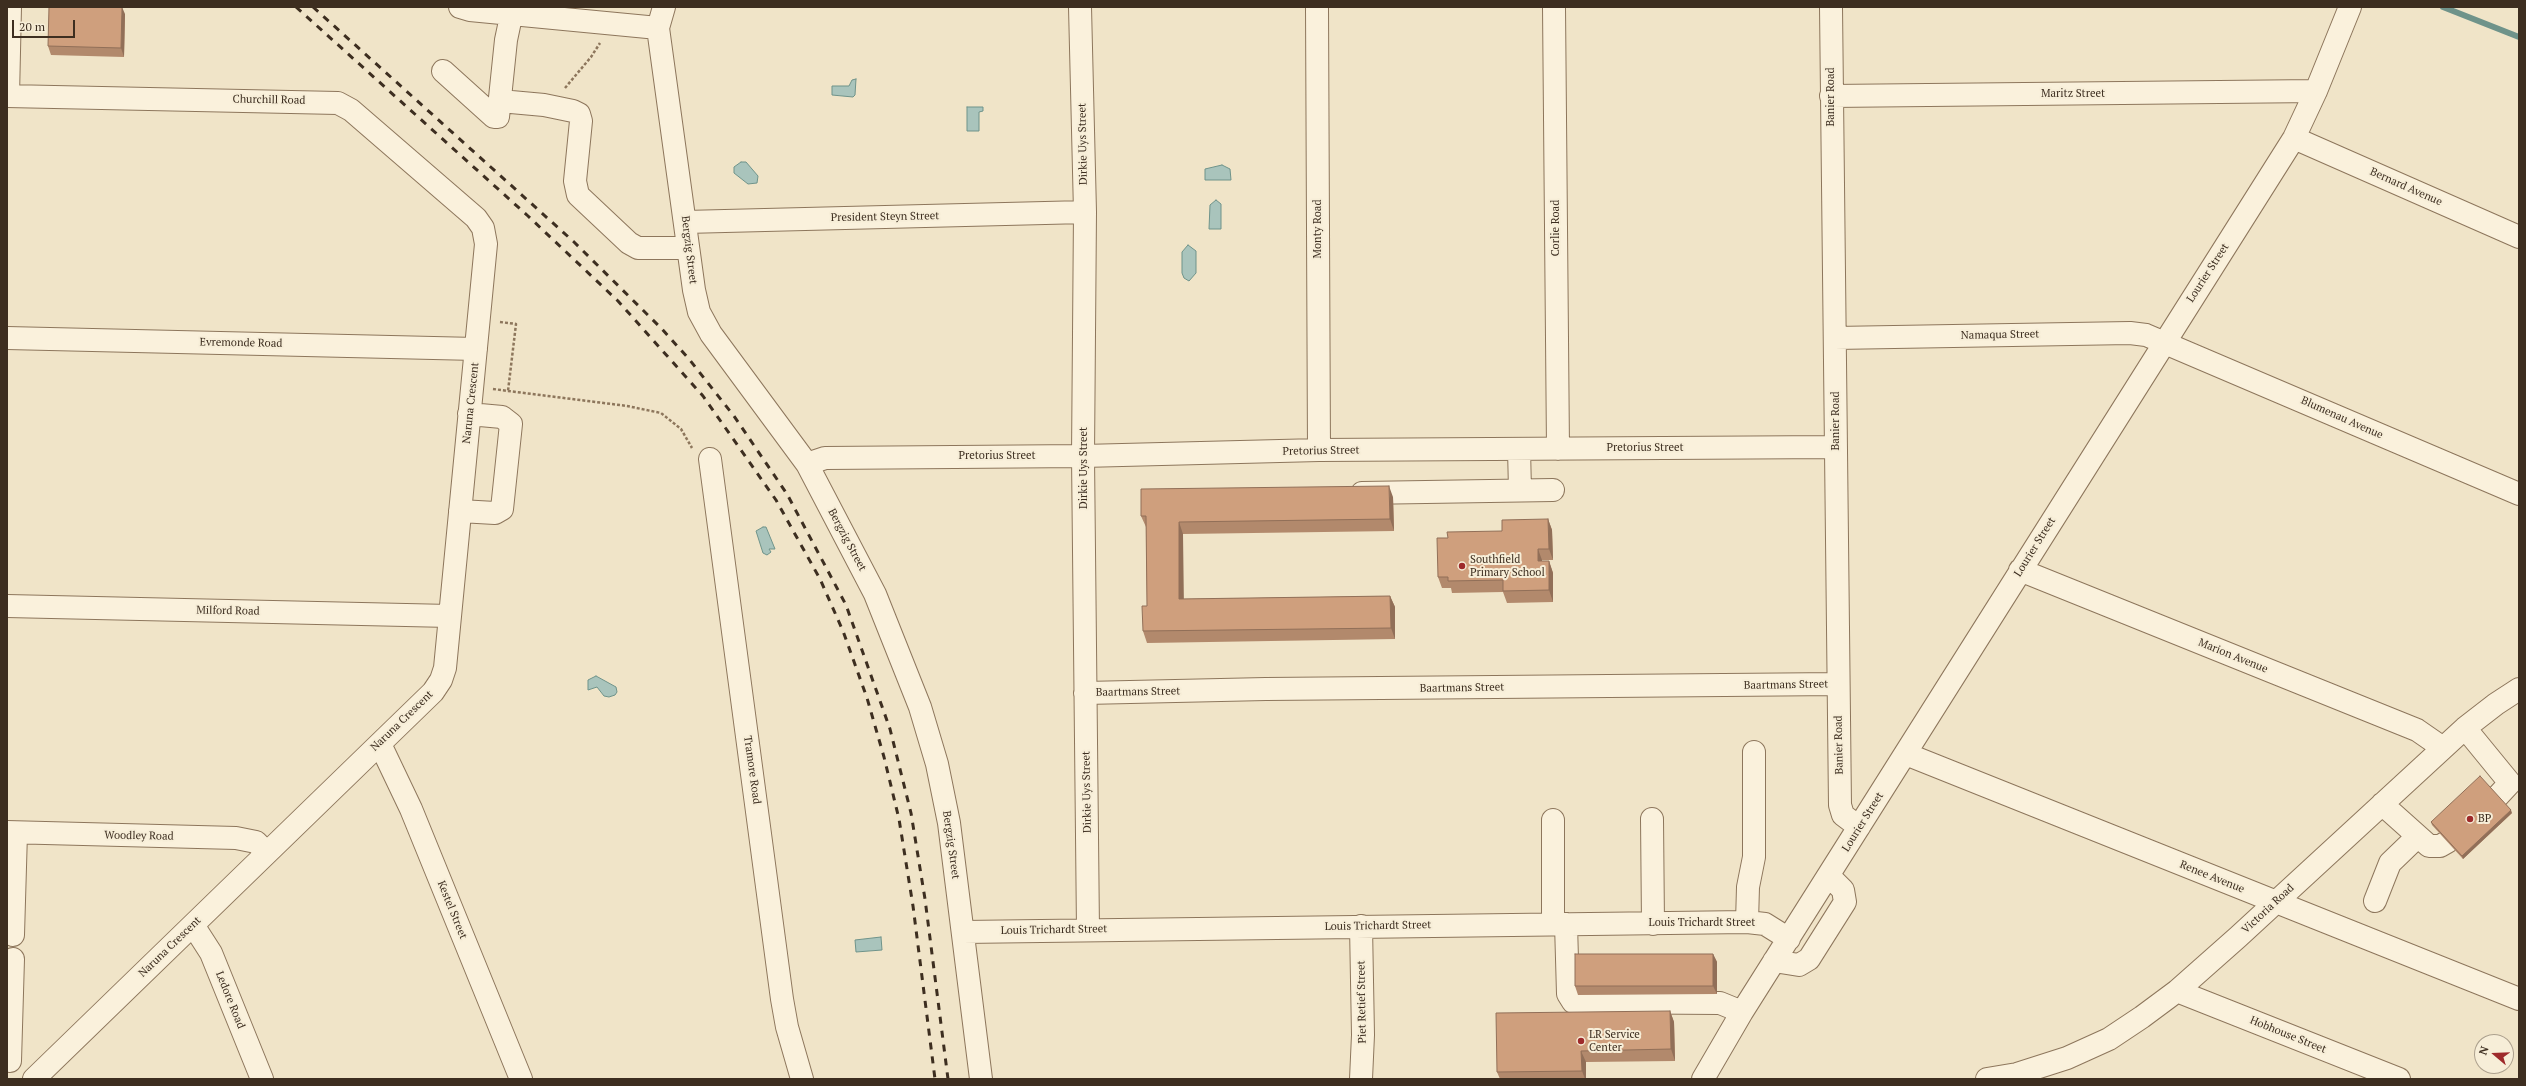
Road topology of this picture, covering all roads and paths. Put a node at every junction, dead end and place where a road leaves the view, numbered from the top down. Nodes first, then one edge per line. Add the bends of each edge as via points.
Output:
1 (10, 7) edge
2 (460, 7) edge
3 (664, 7) edge
4 (1080, 7) edge
5 (1317, 7) edge
6 (1554, 7) edge
7 (1831, 7) edge
8 (2350, 7) edge
9 (513, 10) edge
10 (604, 23) junction
11 (658, 28) junction
12 (443, 71) dead end
13 (2316, 91) junction
14 (7, 96) edge
15 (1831, 96) junction
16 (500, 101) junction
17 (562, 109) junction
18 (2294, 138) junction
19 (1085, 212) junction
20 (685, 222) junction
21 (483, 228) joint
22 (2519, 236) edge
23 (688, 248) junction
24 (497, 322) dead end
25 (7, 338) edge
26 (1835, 338) junction
27 (2165, 341) junction
28 (476, 349) junction
29 (490, 389) dead end
30 (508, 391) junction
31 (469, 414) junction
32 (1836, 447) junction
33 (1519, 449) junction
34 (1558, 449) junction
35 (1319, 450) junction
36 (703, 456) joint
37 (1083, 456) junction
38 (807, 464) junction
39 (1520, 490) junction
40 (1553, 490) dead end
41 (1338, 493) edge
42 (2519, 494) edge
43 (460, 510) junction
44 (2020, 570) junction
45 (7, 606) edge
46 (450, 616) junction
47 (1838, 684) junction
48 (2519, 689) edge
49 (1085, 693) junction
50 (2465, 728) junction
51 (380, 744) junction
52 (2442, 748) junction
53 (1754, 752) dead end
54 (1906, 754) junction
55 (2509, 791) edge
56 (2382, 804) junction
57 (1652, 819) dead end
58 (1553, 820) dead end
59 (1859, 827) junction
60 (12, 832) edge
61 (2417, 837) junction
62 (2447, 842) edge
63 (267, 853) junction
64 (1828, 876) junction
65 (2375, 901) dead end
66 (2274, 902) junction
67 (1747, 922) junction
68 (1560, 924) junction
69 (1653, 924) junction
70 (193, 925) junction
71 (1361, 926) junction
72 (1088, 930) junction
73 (963, 932) junction
74 (13, 935) dead end
75 (1789, 939) junction
76 (13, 959) dead end
77 (1774, 961) junction
78 (2177, 991) junction
79 (2519, 999) edge
80 (1742, 1012) junction
81 (9, 1061) edge
82 (36, 1078) edge
83 (262, 1079) edge
84 (521, 1079) edge
85 (802, 1079) edge
86 (981, 1079) edge
87 (1361, 1079) edge
88 (1703, 1079) edge
89 (1987, 1079) edge
90 (2399, 1079) edge

1 - 14 street
2 - 9 street
3 - 11 street
4 - 19 street, Dirkie Uys Street
5 - 35 street, Monty Road
6 - 34 street, Corlie Road
7 - 15 street, Banier Road
8 - 13 street, Lourier Street
9 - 10 street
9 - 16 street via 506,40
10 - 11 street
10 - 17 path via 602,39 595,52 564,90
11 - 20 street, Bergzig Street
12 - 16 street via 496,118 499,114
13 - 15 street, Maritz Street
13 - 18 street, Lourier Street
14 - 21 street, Churchill Road via 338,102 351,110 470,213
15 - 26 street, Banier Road
16 - 17 street
17 - 23 street via 579,114 581,120 575,180 578,195 629,243 638,248
18 - 22 street, Bernard Avenue
18 - 27 street, Lourier Street
19 - 20 street, President Steyn Street
19 - 37 street, Dirkie Uys Street
20 - 23 street, Bergzig Street
21 - 28 street, Naruna Crescent via 486,244
23 - 38 street, Bergzig Street via 694,290 703,323
24 - 30 path via 516,324
25 - 28 street, Evremonde Road
26 - 27 street, Namaqua Street via 2130,332
26 - 32 street, Banier Road
27 - 42 street, Blumenau Avenue
27 - 44 street, Lourier Street
28 - 31 street, Naruna Crescent
29 - 30 path
30 - 36 path via 628,406 661,413 681,429
31 - 43 street, Naruna Crescent
31 - 43 street via 502,417 511,424 502,509 495,513
32 - 34 street, Pretorius Street
32 - 47 street, Banier Road
33 - 34 street, Pretorius Street
33 - 35 street, Pretorius Street
33 - 39 street
35 - 37 street, Pretorius Street
36 - 85 street, Tramore Road via 786,1028
37 - 38 street, Pretorius Street via 825,458
37 - 49 street, Dirkie Uys Street
38 - 73 street, Bergzig Street via 875,594 920,707 944,794
39 - 40 street
39 - 41 street
43 - 46 street, Naruna Crescent
44 - 52 street, Marion Avenue via 2418,730
44 - 54 street, Lourier Street
45 - 46 street, Milford Road
46 - 51 street, Naruna Crescent via 445,668 441,680 433,692
47 - 49 street, Baartmans Street
47 - 59 street, Banier Road via 1841,810
48 - 50 street, Victoria Road
49 - 72 street, Dirkie Uys Street
50 - 52 street, Victoria Road
50 - 55 street
51 - 63 street, Naruna Crescent
51 - 84 street, Kestel Street via 411,809
52 - 56 street, Victoria Road
53 - 67 street via 1754,858 1748,887
54 - 59 street, Lourier Street
54 - 66 street, Renee Avenue
56 - 61 street
56 - 66 street, Victoria Road
57 - 69 street
58 - 68 street
59 - 64 street, Lourier Street
60 - 63 street, Woodley Road via 245,839 256,842
60 - 74 street
61 - 62 street via 2434,848
61 - 65 street via 2390,863
63 - 70 street, Naruna Crescent
64 - 75 street, Lourier Street
64 - 77 street via 1844,890 1845,902 1809,960 1799,965
66 - 78 street, Victoria Road
66 - 79 street, Renee Avenue
67 - 69 street, Louis Trichardt Street
67 - 75 street, Louis Trichardt Street via 1766,924
68 - 69 street, Louis Trichardt Street
68 - 71 street, Louis Trichardt Street
68 - 80 street via 1568,994 1573,1002 1720,1003
70 - 82 street, Naruna Crescent
70 - 83 street, Ledore Road via 211,953
71 - 72 street, Louis Trichardt Street
71 - 87 street, Piet Retief Street
72 - 73 street, Louis Trichardt Street
73 - 86 street, Bergzig Street
75 - 77 street, Lourier Street
76 - 81 street
77 - 80 street, Lourier Street
78 - 89 street, Victoria Road via 2109,1039 2067,1058 2017,1074
78 - 90 street, Hobhouse Street
80 - 88 street, Lourier Street
81 - 82 street via 25,1064

